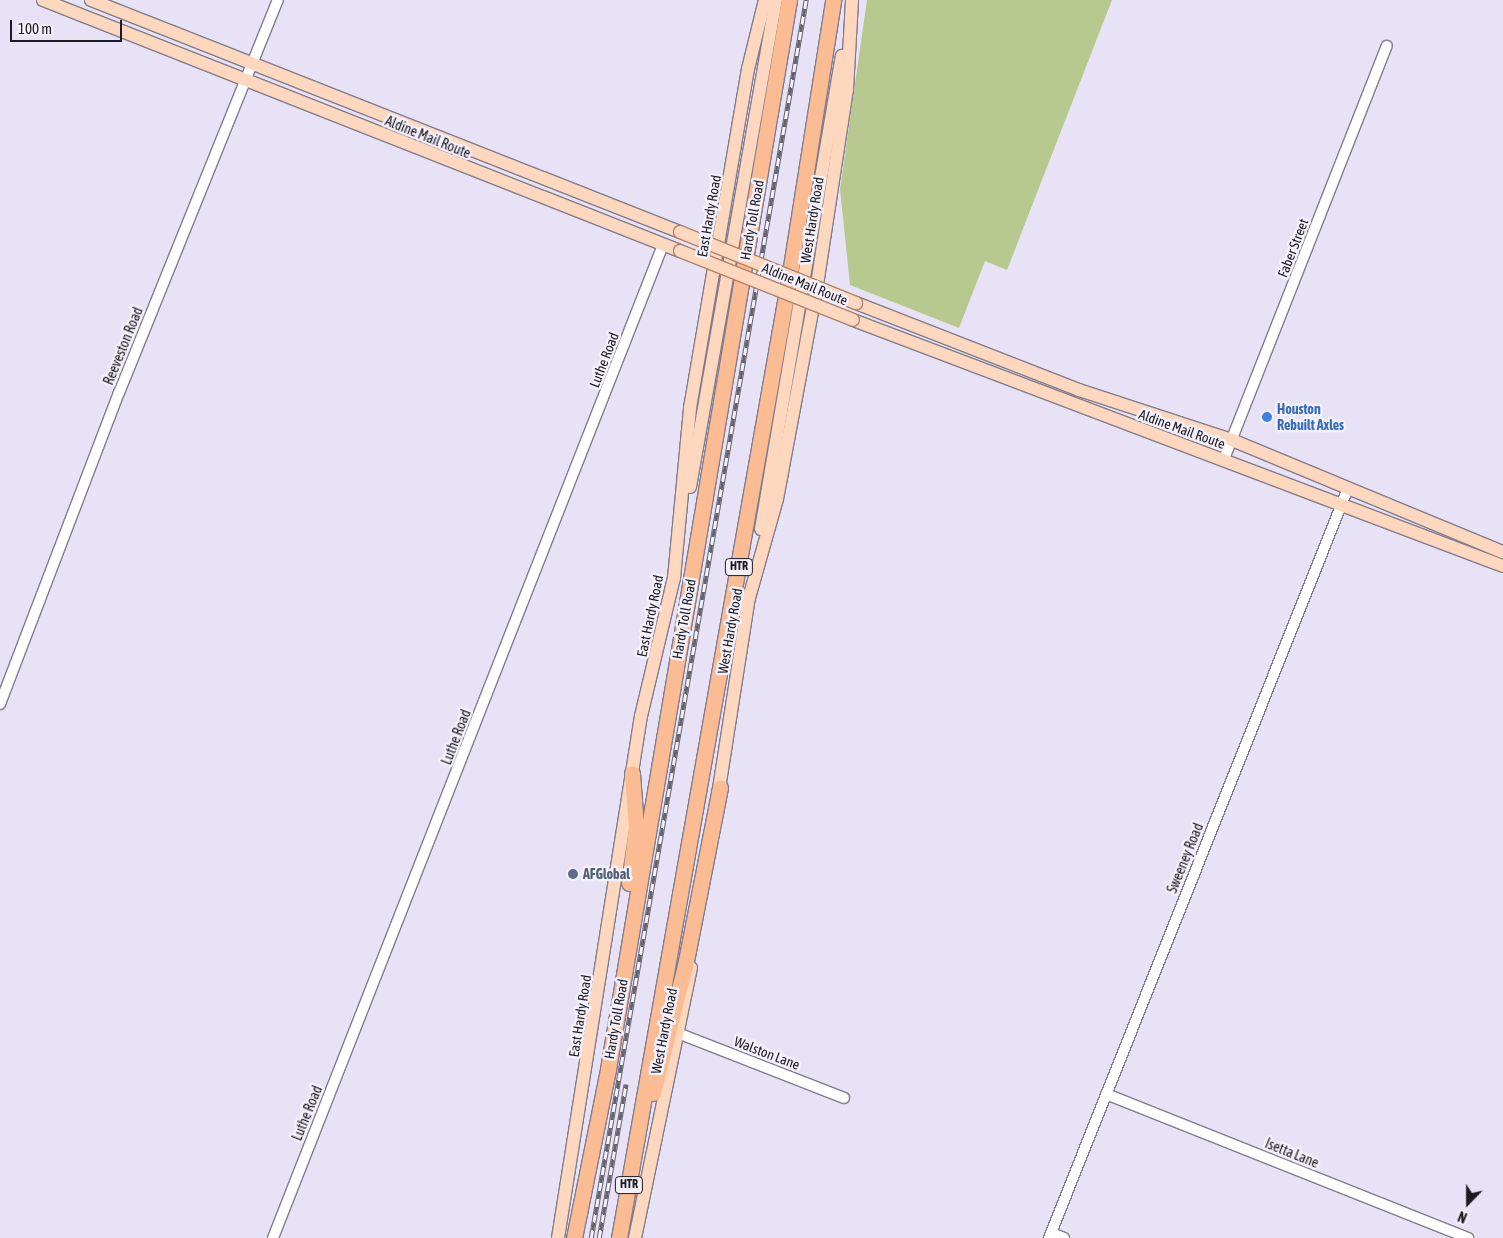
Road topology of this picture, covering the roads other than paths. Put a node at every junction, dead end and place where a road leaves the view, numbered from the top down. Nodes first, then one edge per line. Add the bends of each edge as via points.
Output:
1 (43, 0) edge
2 (91, 0) edge
3 (278, 0) edge
4 (765, 0) edge
5 (776, 0) edge
6 (789, 0) edge
7 (833, 0) edge
8 (852, 0) edge
9 (108, 8) junction
10 (102, 25) junction
11 (1386, 46) dead end
12 (251, 64) junction
13 (244, 79) junction
14 (415, 130) junction
15 (408, 145) junction
16 (541, 177) junction
17 (534, 196) junction
18 (663, 245) junction
19 (732, 253) junction
20 (730, 270) junction
21 (805, 282) junction
22 (802, 300) junction
23 (968, 346) junction
24 (964, 365) junction
25 (1113, 400) junction
26 (1108, 419) junction
27 (1232, 440) junction
28 (1224, 459) junction
29 (1348, 488) junction
30 (1342, 506) junction
31 (1396, 508) junction
32 (1391, 524) junction
33 (1503, 552) edge
34 (1503, 566) edge
35 (674, 578) junction
36 (749, 598) junction
37 (0, 704) edge
38 (632, 773) junction
39 (720, 787) junction
40 (680, 1034) junction
41 (1106, 1094) junction
42 (844, 1098) dead end
43 (639, 1132) junction
44 (1050, 1236) edge
45 (273, 1238) edge
46 (558, 1238) edge
47 (573, 1238) edge
48 (619, 1238) edge
49 (635, 1238) edge
50 (1064, 1238) edge
51 (1468, 1238) edge

1 - 10 main road, Aldine Mail Route
2 - 9 main road, Aldine Mail Route
3 - 12 street, Reeveston Road
4 - 35 main road, East Hardy Road via 748,69 690,408
5 - 19 main road
6 - 47 highway, Hardy Toll Road via 608,1069
7 - 43 highway, HTR via 790,273
8 - 21 main road
8 - 36 main road, West Hardy Road via 847,90 816,295 777,500
9 - 10 main road
9 - 12 main road, Aldine Mail Route
10 - 13 main road, Aldine Mail Route
11 - 27 street, Faber Street
12 - 13 street, Reeveston Road
12 - 14 main road, Aldine Mail Route
13 - 15 main road, Aldine Mail Route
13 - 37 street, Reeveston Road
14 - 15 main road
14 - 16 main road, Aldine Mail Route
15 - 17 main road, Aldine Mail Route
16 - 17 main road
16 - 19 main road, Aldine Mail Route, bridge
17 - 18 main road, Aldine Mail Route
18 - 20 main road, Aldine Mail Route, bridge
18 - 45 street, Luthe Road
19 - 20 main road
19 - 21 main road, Aldine Mail Route, bridge
20 - 22 main road, Aldine Mail Route, bridge
20 - 35 main road
21 - 22 main road
21 - 23 main road, Aldine Mail Route, bridge
22 - 24 main road, Aldine Mail Route, bridge
22 - 36 main road
23 - 24 main road
23 - 25 main road, Aldine Mail Route
24 - 26 main road, Aldine Mail Route
25 - 26 main road
25 - 27 main road, Aldine Mail Route
26 - 28 main road, Aldine Mail Route
27 - 28 street, Faber Street
27 - 29 main road, Aldine Mail Route
28 - 30 main road, Aldine Mail Route
29 - 30 street, Sweeney Road
29 - 31 main road, Aldine Mail Route
30 - 32 main road, Aldine Mail Route
30 - 41 street, Sweeney Road
31 - 32 main road
31 - 33 main road, Aldine Mail Route
32 - 34 main road, Aldine Mail Route
35 - 38 main road, East Hardy Road
36 - 39 main road, West Hardy Road
38 - 46 main road, East Hardy Road
38 - 47 highway via 636,828 629,887
39 - 40 main road, West Hardy Road
39 - 43 highway via 664,1061
40 - 42 street, Walston Lane
40 - 49 main road, West Hardy Road
41 - 44 street, Sweeney Road
41 - 51 street, Isetta Lane
43 - 48 highway, HTR
44 - 50 street

